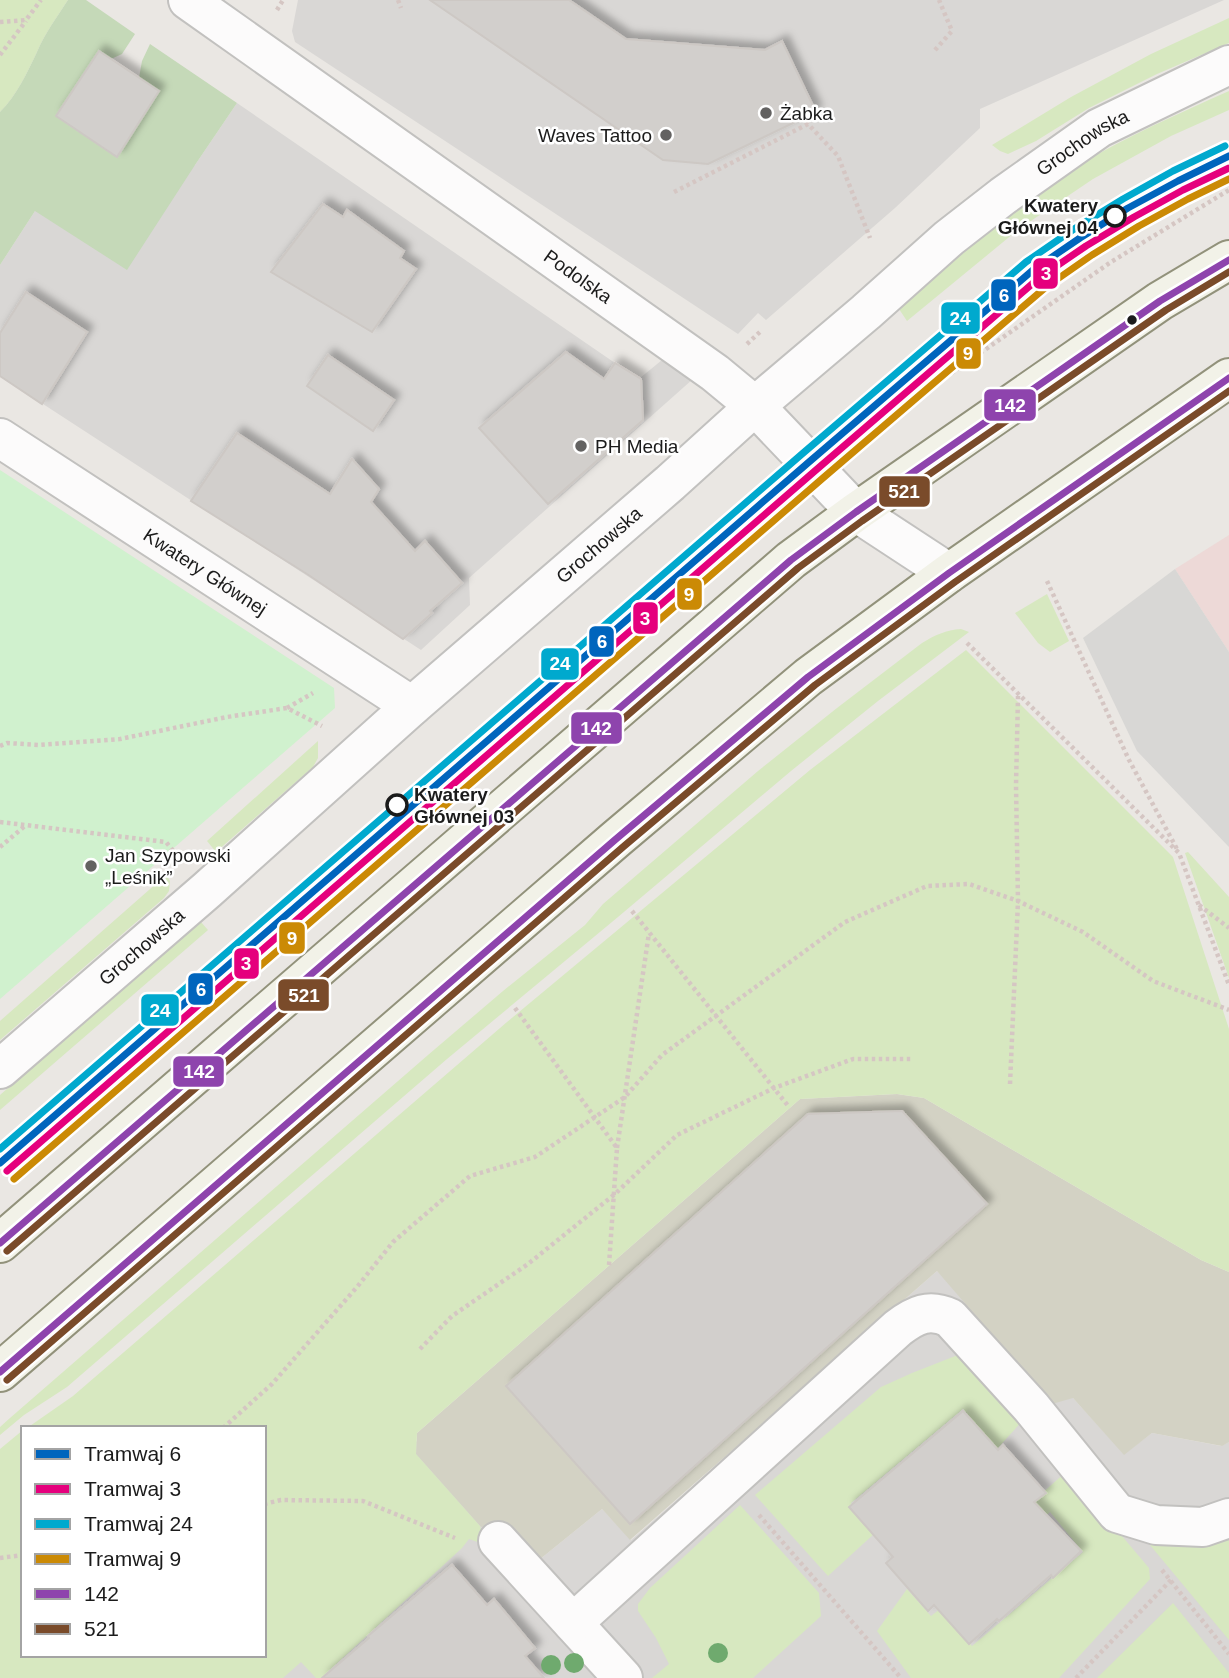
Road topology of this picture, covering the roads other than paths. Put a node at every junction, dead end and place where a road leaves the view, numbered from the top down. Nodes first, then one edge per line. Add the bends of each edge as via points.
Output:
1 (203, 4) edge
2 (1229, 65) edge
3 (1229, 260) edge
4 (1229, 378) edge
5 (755, 406) junction
6 (0, 438) edge
7 (856, 512) junction
8 (949, 573) junction
9 (412, 706) junction
10 (0, 1069) edge
11 (0, 1243) edge
12 (0, 1372) edge
13 (1229, 1518) edge
14 (508, 1552) road end
15 (573, 1623) junction
16 (623, 1678) edge

1 - 5 street, Podolska
2 - 5 street, Grochowska via 1099,128 1003,196
3 - 7 main road via 1160,301
4 - 8 main road
5 - 7 street, Podolska
5 - 9 street, Grochowska
6 - 9 street, Kwatery Głównej
7 - 8 street, Podolska
7 - 11 main road via 780,569
8 - 12 main road via 765,713
9 - 10 street, Grochowska
13 - 15 street via 1203,1527 1156,1525 1117,1513 1031,1407 950,1318 932,1312 898,1328
14 - 15 street
15 - 16 street

